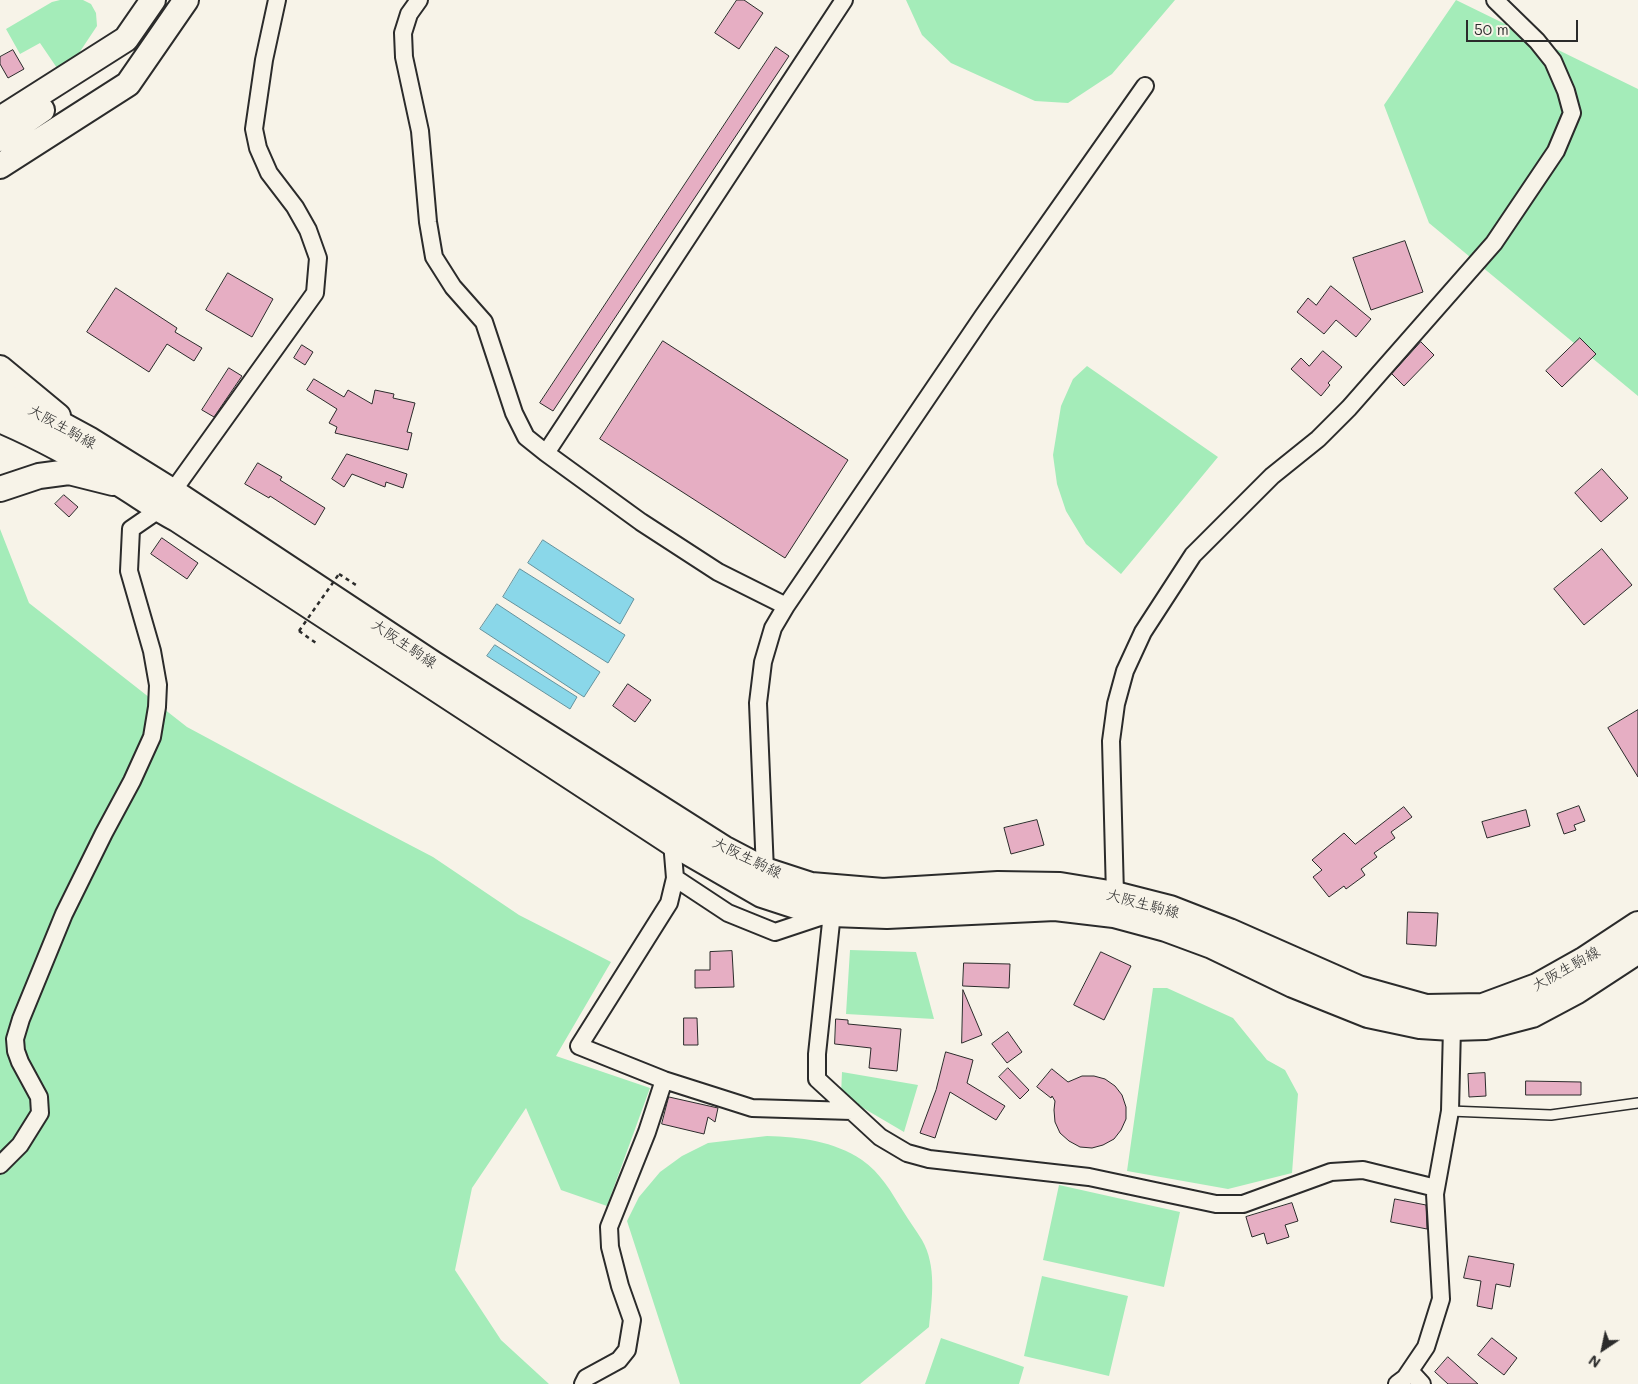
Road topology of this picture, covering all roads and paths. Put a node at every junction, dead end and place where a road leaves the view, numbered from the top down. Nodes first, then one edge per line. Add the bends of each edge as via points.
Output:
1 (153, 0) edge
2 (186, 0) edge
3 (278, 0) edge
4 (419, 0) edge
5 (844, 0) edge
6 (1495, 0) edge
7 (126, 39) junction
8 (148, 53) junction
9 (1145, 86) dead end
10 (0, 118) edge
11 (0, 139) edge
12 (0, 151) edge
13 (0, 166) edge
14 (0, 368) edge
15 (0, 395) edge
16 (0, 419) edge
17 (90, 441) junction
18 (546, 454) junction
19 (124, 485) junction
20 (0, 489) edge
21 (166, 500) junction
22 (356, 585) dead end
23 (786, 606) junction
24 (316, 643) dead end
25 (672, 842) junction
26 (765, 871) junction
27 (675, 878) junction
28 (1115, 895) junction
29 (832, 913) junction
30 (1638, 925) edge
31 (1638, 950) edge
32 (1452, 1027) junction
33 (664, 1080) junction
34 (1638, 1103) edge
35 (852, 1111) junction
36 (1450, 1111) junction
37 (0, 1165) edge
38 (1436, 1188) junction
39 (1410, 1371) junction
40 (583, 1384) edge
41 (1397, 1384) edge
42 (1422, 1384) edge

1 - 7 street
2 - 8 street
3 - 21 street via 264,60 254,129 268,173 295,207 308,230 318,258 314,292
4 - 18 street via 409,14 403,33 404,58 420,131 434,258 453,287 484,322 514,413 526,437
5 - 18 street
6 - 28 street via 1537,41 1552,61 1566,91 1572,113 1556,151 1494,243 1349,408 1318,439 1272,476 1194,555 1143,632 1125,671 1111,742
7 - 10 street
7 - 11 street via 112,63
8 - 12 street
8 - 13 street via 128,84
9 - 23 street
14 - 17 street
15 - 17 main road, 大阪生駒線
16 - 19 main road, 大阪生駒線 via 40,437
17 - 21 main road, 大阪生駒線
18 - 23 street via 718,572
19 - 20 street via 69,472 39,476
19 - 21 main road, 大阪生駒線
21 - 25 main road, 大阪生駒線 via 177,518
21 - 26 main road, 大阪生駒線 via 449,674 723,849
21 - 37 street via 131,529 129,571 152,651 158,685 152,737 64,914 21,1019 16,1051 39,1097 40,1113 20,1145
22 - 24 path, bridge via 339,574 299,631
23 - 26 street via 773,628 763,662 758,703
25 - 27 street
25 - 29 main road, 大阪生駒線 via 762,894 811,910
26 - 28 main road, 大阪生駒線 via 811,886 884,892 998,885 1060,886
27 - 29 street via 728,913 775,932
27 - 33 street via 668,904 578,1046
28 - 30 main road, 大阪生駒線 via 1170,909 1358,989 1426,1008 1483,1007 1537,987
29 - 32 main road, 大阪生駒線 via 887,915 1055,907 1114,914 1212,945 1293,984 1368,1014 1420,1025
29 - 35 street via 817,1079
31 - 32 main road, 大阪生駒線 via 1577,990 1532,1014 1486,1026
32 - 36 street
33 - 35 street via 752,1108
33 - 40 street via 609,1227 610,1247 632,1320 627,1350 619,1360 586,1378
34 - 36 lane via 1551,1115
35 - 38 street via 880,1136 907,1153 928,1159 1089,1176 1216,1204 1243,1204 1331,1172 1363,1170
36 - 38 street
38 - 39 street via 1441,1300 1426,1347
39 - 41 street
39 - 42 street

